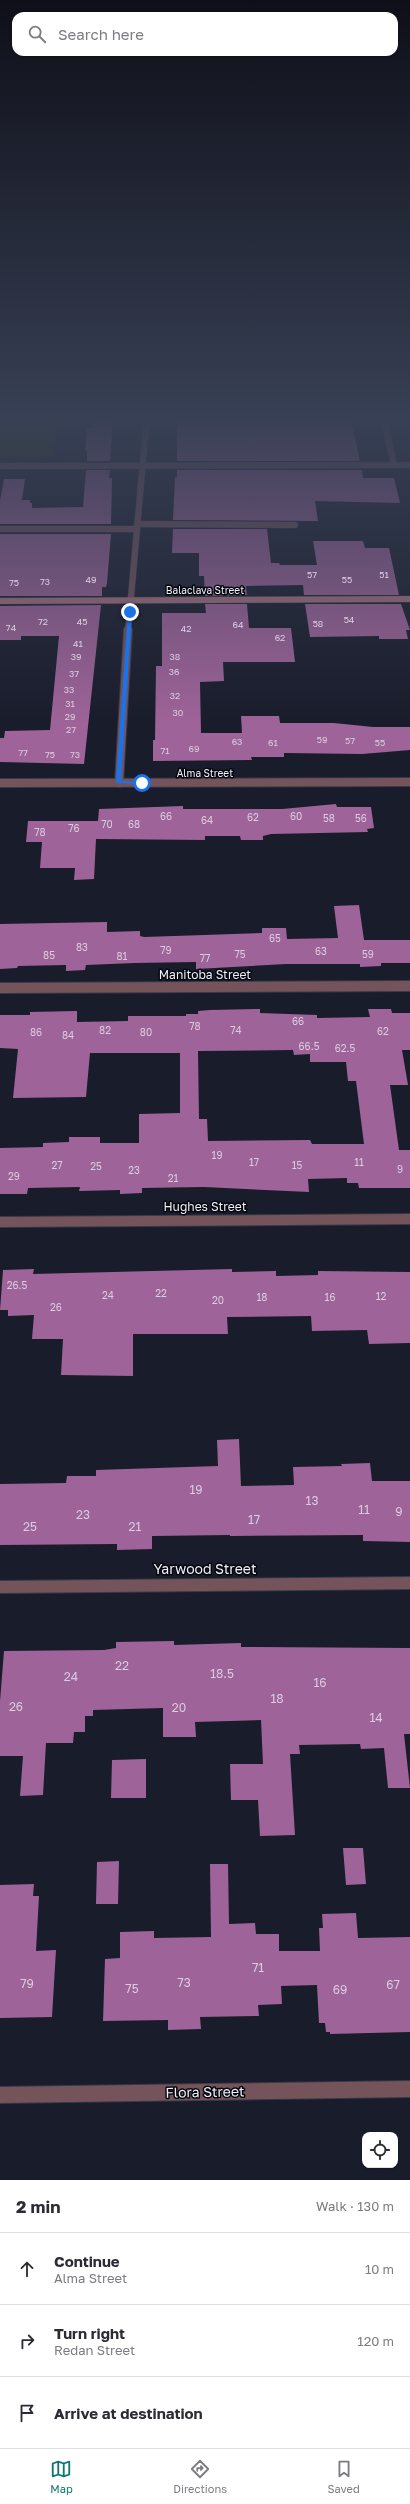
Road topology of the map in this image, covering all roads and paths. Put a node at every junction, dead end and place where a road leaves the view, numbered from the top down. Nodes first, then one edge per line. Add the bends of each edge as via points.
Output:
1 (138, 518) edge
2 (295, 525) dead end
3 (137, 527) junction
4 (0, 529) edge
5 (410, 598) edge
6 (130, 600) junction
7 (0, 601) edge
8 (410, 782) edge
9 (0, 783) edge
10 (119, 783) junction
11 (410, 986) edge
12 (0, 988) edge
13 (410, 1219) edge
14 (0, 1222) edge
15 (410, 1584) edge
16 (0, 1587) edge
17 (410, 2089) edge
18 (0, 2095) edge

1 - 3 street
2 - 3 street
3 - 4 street
3 - 6 street
5 - 6 street, Balaclava Street
6 - 7 street, Balaclava Street
6 - 10 street
8 - 10 street, Alma Street
9 - 10 street, Alma Street
11 - 12 street, Manitoba Street
13 - 14 street, Hughes Street
15 - 16 street, Yarwood Street
17 - 18 street, Flora Street

